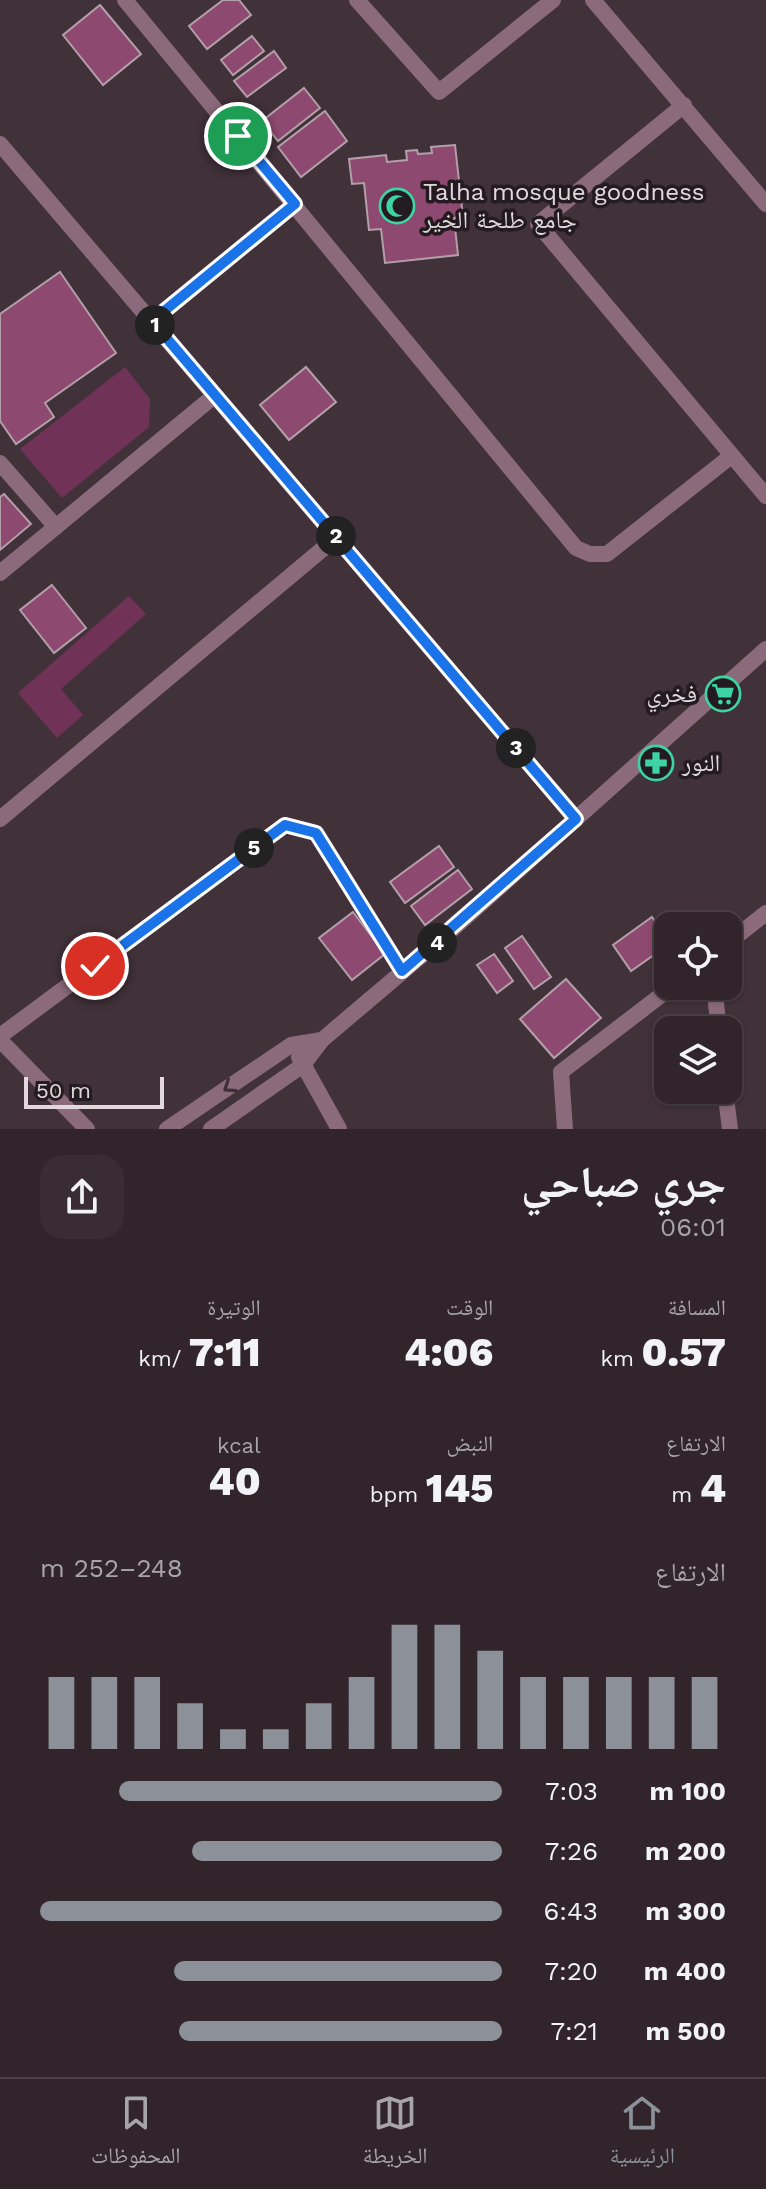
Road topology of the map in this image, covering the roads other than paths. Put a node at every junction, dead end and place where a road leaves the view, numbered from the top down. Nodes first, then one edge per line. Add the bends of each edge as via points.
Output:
1 (125, 0) edge
2 (357, 0) edge
3 (553, 0) edge
4 (593, 0) edge
5 (684, 105) junction
6 (0, 144) edge
7 (295, 204) junction
8 (766, 204) edge
9 (152, 321) junction
10 (214, 396) junction
11 (730, 457) junction
12 (0, 463) edge
13 (766, 496) edge
14 (56, 527) junction
15 (337, 537) junction
16 (0, 573) edge
17 (766, 649) edge
18 (0, 819) edge
19 (576, 819) junction
20 (766, 913) edge
21 (742, 932) edge
22 (402, 971) junction
23 (655, 1000) edge
24 (0, 1038) edge
25 (322, 1040) junction
26 (291, 1045) junction
27 (303, 1065) junction
28 (727, 1104) edge
29 (87, 1129) edge
30 (167, 1129) edge
31 (211, 1129) edge
32 (339, 1129) edge
33 (565, 1129) edge
34 (730, 1129) edge

1 - 7 street
2 - 3 street via 439,92
4 - 5 street
5 - 8 street
5 - 11 street via 538,224
6 - 9 street
7 - 9 street
7 - 11 street via 576,548 607,554
9 - 10 street
10 - 14 street
10 - 15 street
11 - 13 street
12 - 14 street
14 - 16 street
15 - 18 street
15 - 19 street
17 - 19 street
19 - 22 street
20 - 21 street
22 - 24 street via 316,833 285,825
22 - 25 street
23 - 33 street via 561,1072
24 - 29 street
25 - 26 street
25 - 27 street
26 - 27 street
26 -> 30 street
27 - 31 street
27 - 32 street
28 - 34 street

